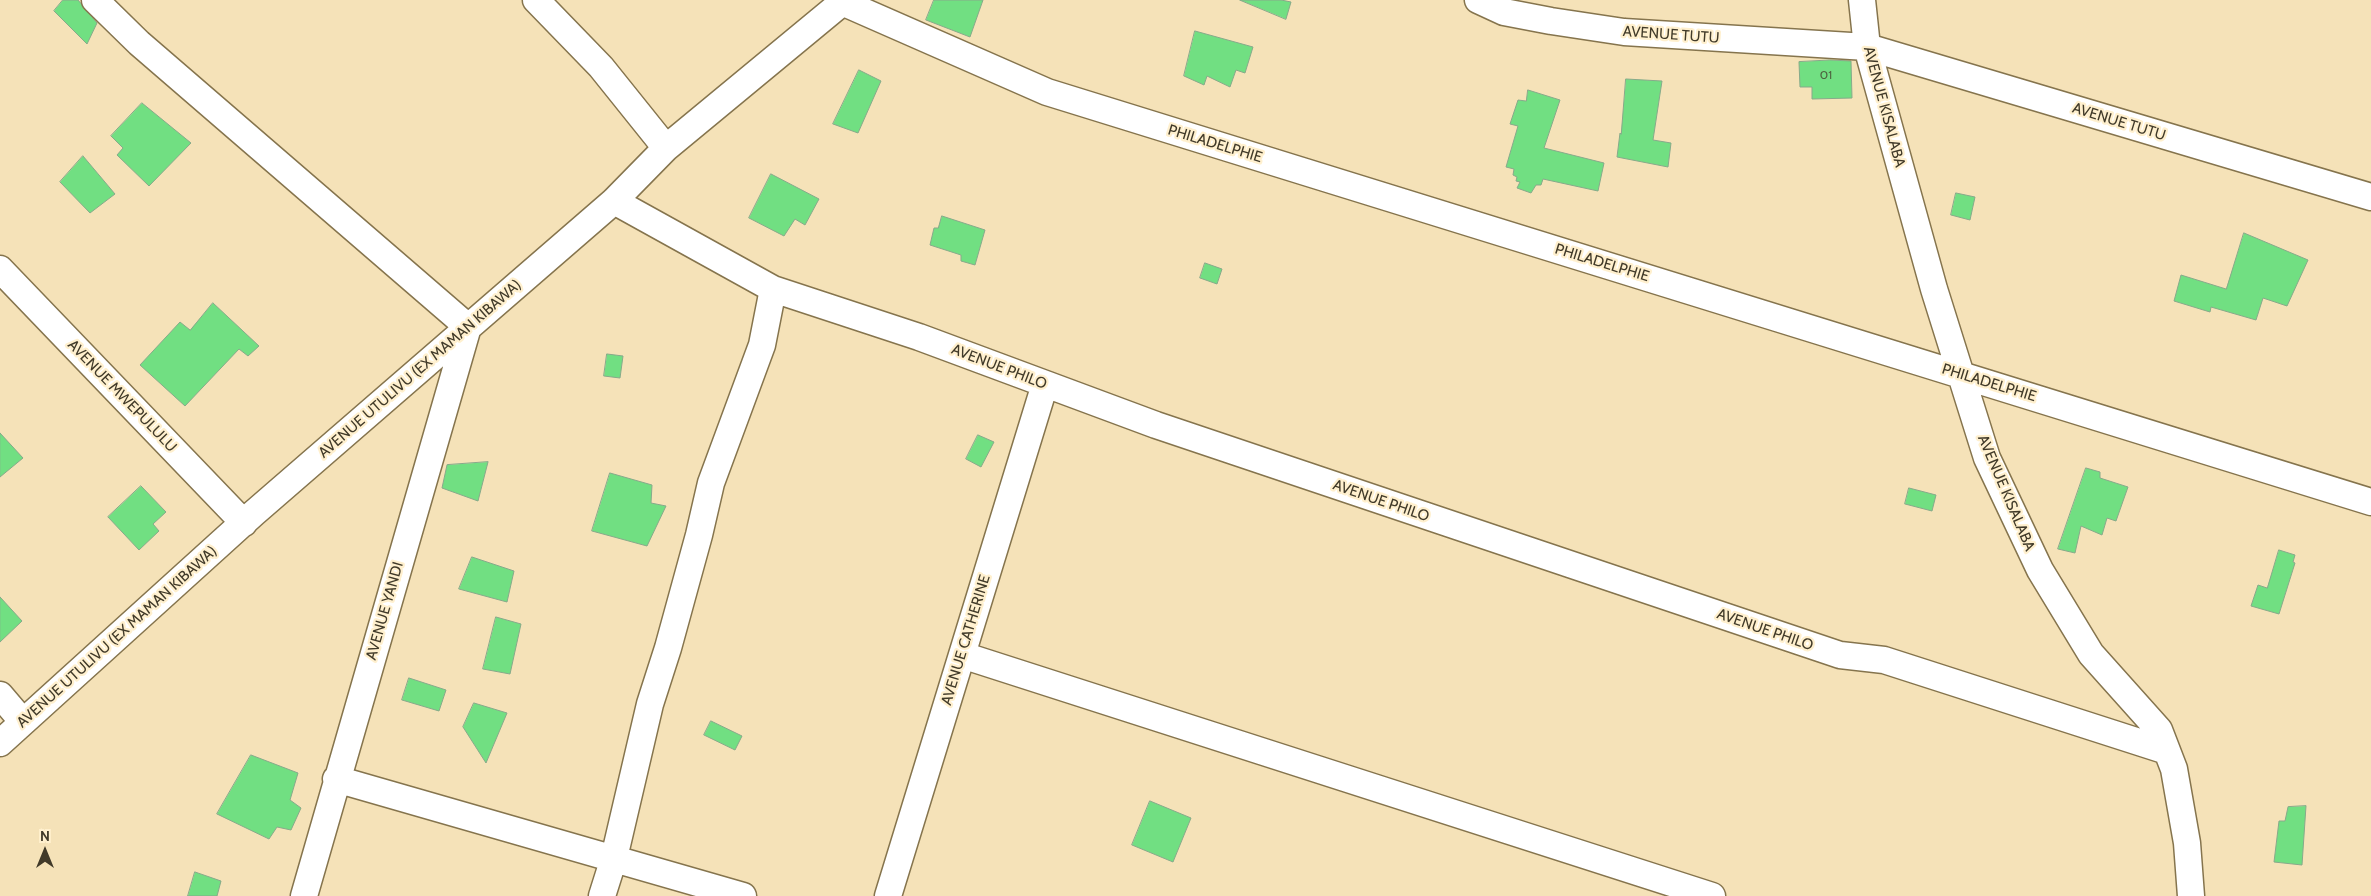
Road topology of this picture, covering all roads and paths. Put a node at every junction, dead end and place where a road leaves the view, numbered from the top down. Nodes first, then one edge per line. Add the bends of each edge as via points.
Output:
1 (95, 0) edge
2 (536, 0) edge
3 (1478, 0) edge
4 (1862, 0) edge
5 (843, 1) edge
6 (1867, 47) junction
7 (666, 148) junction
8 (2371, 197) edge
9 (614, 201) junction
10 (0, 270) edge
11 (773, 289) junction
12 (468, 327) junction
13 (1961, 374) junction
14 (1045, 384) junction
15 (2371, 502) edge
16 (244, 523) junction
17 (962, 655) junction
18 (0, 695) edge
19 (22, 722) junction
20 (0, 743) edge
21 (2167, 751) junction
22 (336, 779) junction
23 (614, 858) junction
24 (304, 896) edge
25 (602, 896) edge
26 (743, 896) edge
27 (888, 896) edge
28 (1712, 896) edge
29 (2191, 896) edge

1 - 12 street via 139,43
2 - 7 street via 601,67
3 - 6 street, AVENUE TUTU via 1504,12 1624,32
4 - 6 street, AVENUE KISALABA
5 - 7 street, AVENUE UTULIVU (EX MAMAN KIBAWA)
5 - 13 street, PHILADELPHIE via 1047,92
6 - 8 street, AVENUE TUTU
6 - 13 street, AVENUE KISALABA
7 - 9 street, AVENUE UTULIVU (EX MAMAN KIBAWA)
9 - 11 street, AVENUE PHILO
9 - 12 street, AVENUE UTULIVU (EX MAMAN KIBAWA)
10 - 16 street, AVENUE MWEPULULU
11 - 14 street, AVENUE PHILO via 920,337
11 - 23 street via 762,344 711,484 650,704
12 - 16 street, AVENUE UTULIVU (EX MAMAN KIBAWA)
12 - 22 street, AVENUE YANDI
13 - 15 street, PHILADELPHIE
13 - 21 street, AVENUE KISALABA via 1988,458 2040,570 2091,654 2159,730
14 - 17 street, AVENUE CATHERINE
14 - 21 street, AVENUE PHILO via 1166,428 1840,655 1884,660
16 - 19 street, AVENUE UTULIVU (EX MAMAN KIBAWA)
17 - 27 street, AVENUE CATHERINE
17 - 28 street
18 - 19 street
19 - 20 street, AVENUE UTULIVU (EX MAMAN KIBAWA)
21 - 29 street, AVENUE KISALABA via 2174,769 2187,844
22 - 23 street
22 - 24 street, AVENUE YANDI
23 - 25 street
23 - 26 street

